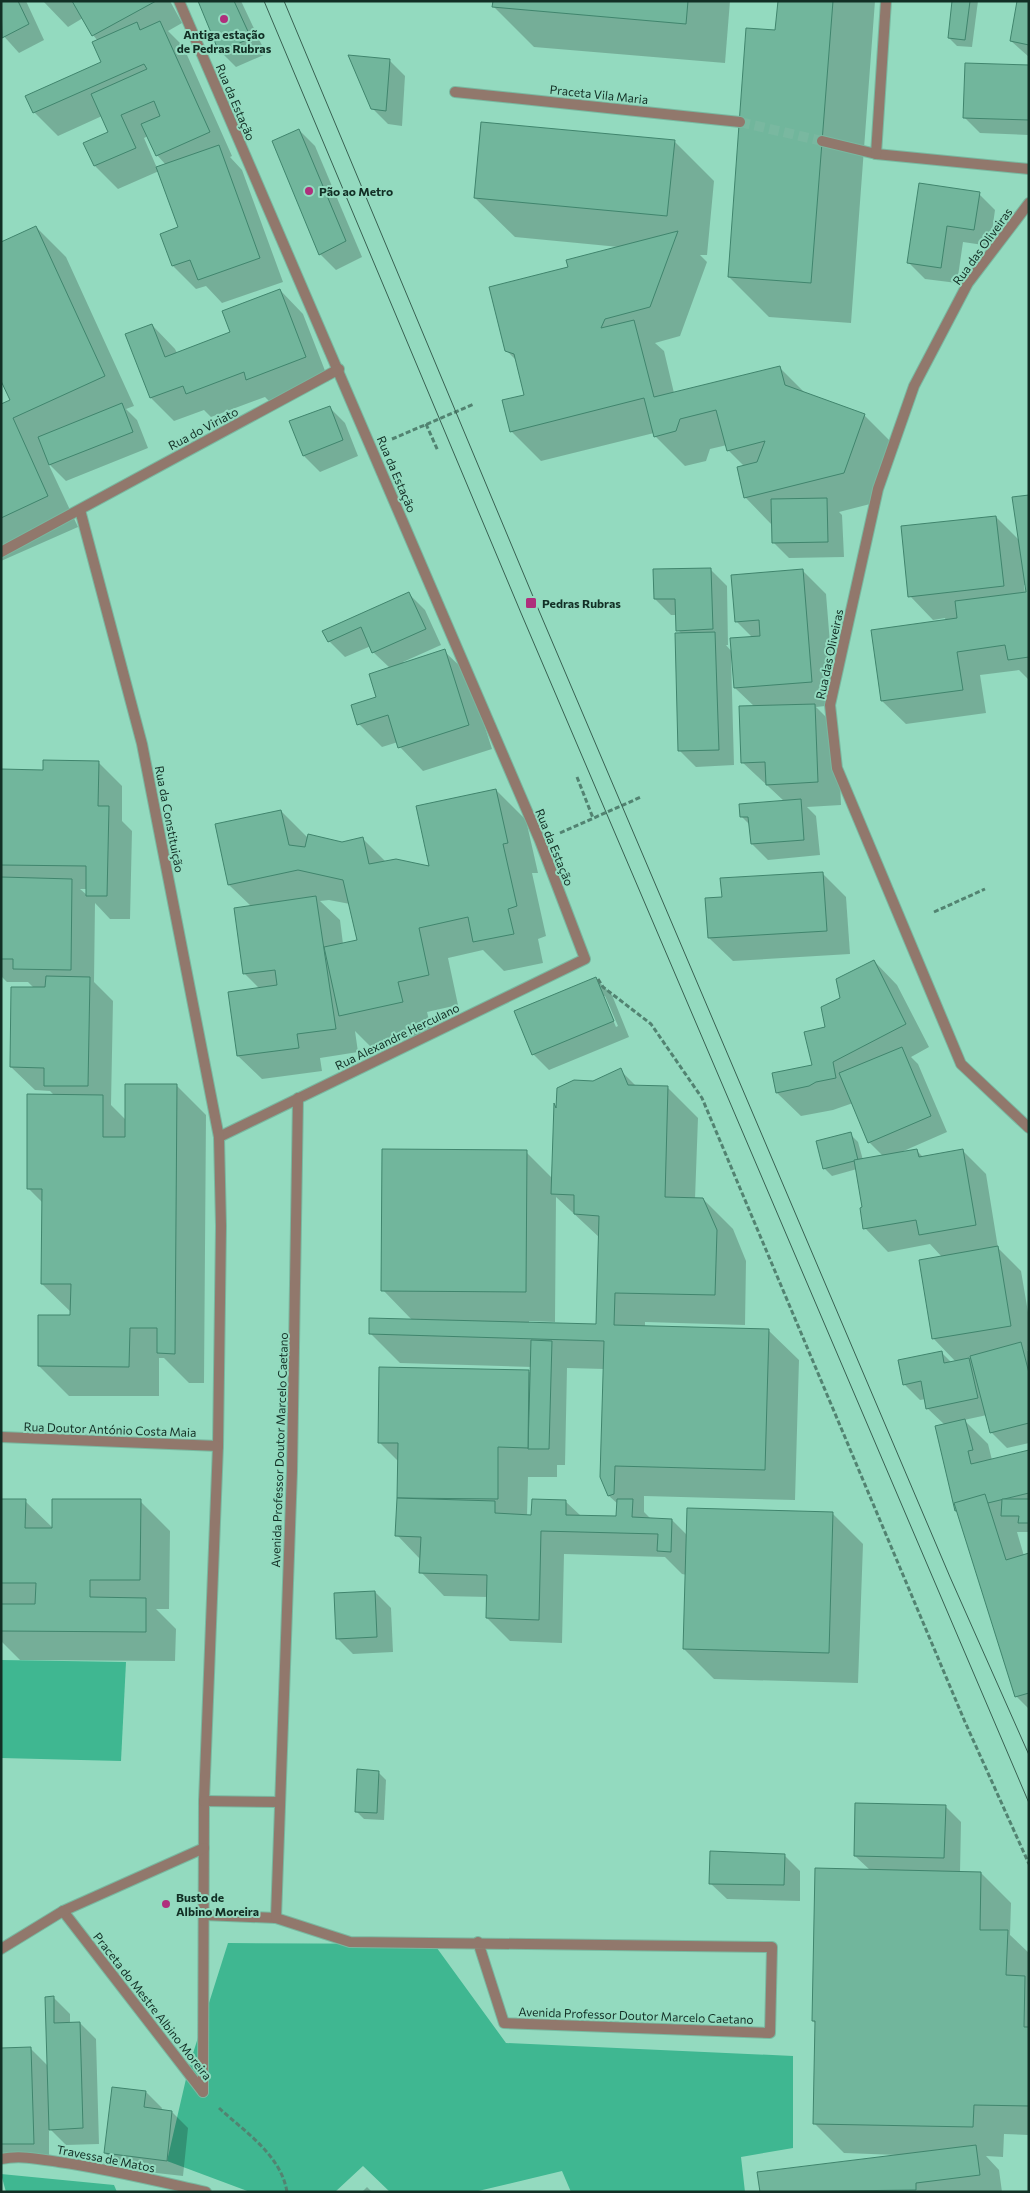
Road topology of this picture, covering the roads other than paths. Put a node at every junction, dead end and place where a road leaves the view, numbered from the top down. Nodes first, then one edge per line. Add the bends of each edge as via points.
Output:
1 (179, 1) edge
2 (886, 1) edge
3 (455, 92) dead end
4 (740, 122) tunnel mouth
5 (822, 141) tunnel mouth
6 (876, 154) junction
7 (1029, 168) edge
8 (1029, 203) edge
9 (339, 369) junction
10 (80, 510) junction
11 (1, 552) edge
12 (585, 959) joint
13 (298, 1098) junction
14 (1029, 1128) edge
15 (219, 1137) junction
16 (1, 1437) edge
17 (218, 1446) junction
18 (204, 1800) junction
19 (280, 1802) junction
20 (204, 1848) junction
21 (62, 1911) junction
22 (204, 1915) junction
23 (276, 1918) junction
24 (478, 1942) junction
25 (1, 1948) edge
26 (1, 2159) edge
27 (206, 2192) edge

1 - 9 street, Rua da Estação
2 - 6 street
3 - 4 street, Praceta Vila Maria
5 - 6 street
6 - 7 street
8 - 14 street, Rua das Oliveiras via 968,283 914,386 878,489 830,705 836,768 961,1064
9 - 10 street, Rua do Viriato
9 - 12 street, Rua da Estação via 540,841
10 - 11 street, Rua do Viriato
10 - 15 street, Rua da Constituição via 142,744
12 - 13 street, Rua Alexandre Herculano
13 - 15 street, Rua Alexandre Herculano
13 - 19 street, Avenida Professor Doutor Marcelo Caetano via 292,1471
15 - 17 street
16 - 17 street, Rua Doutor António Costa Maia
17 - 18 street
18 - 19 street
18 - 20 street
19 - 23 street, Avenida Professor Doutor Marcelo Caetano
20 - 21 street
20 - 22 street, Praceta do Mestre Albino Moreira
21 - 22 street, Praceta do Mestre Albino Moreira via 203,2092
21 - 25 street
22 - 23 street, Avenida Professor Doutor Marcelo Caetano
23 - 24 street, Avenida Professor Doutor Marcelo Caetano via 350,1942
24 - 24 street, Avenida Professor Doutor Marcelo Caetano via 772,1947 770,2033 504,2022
26 - 27 street, Travessa de Matos via 39,2159 99,2168

